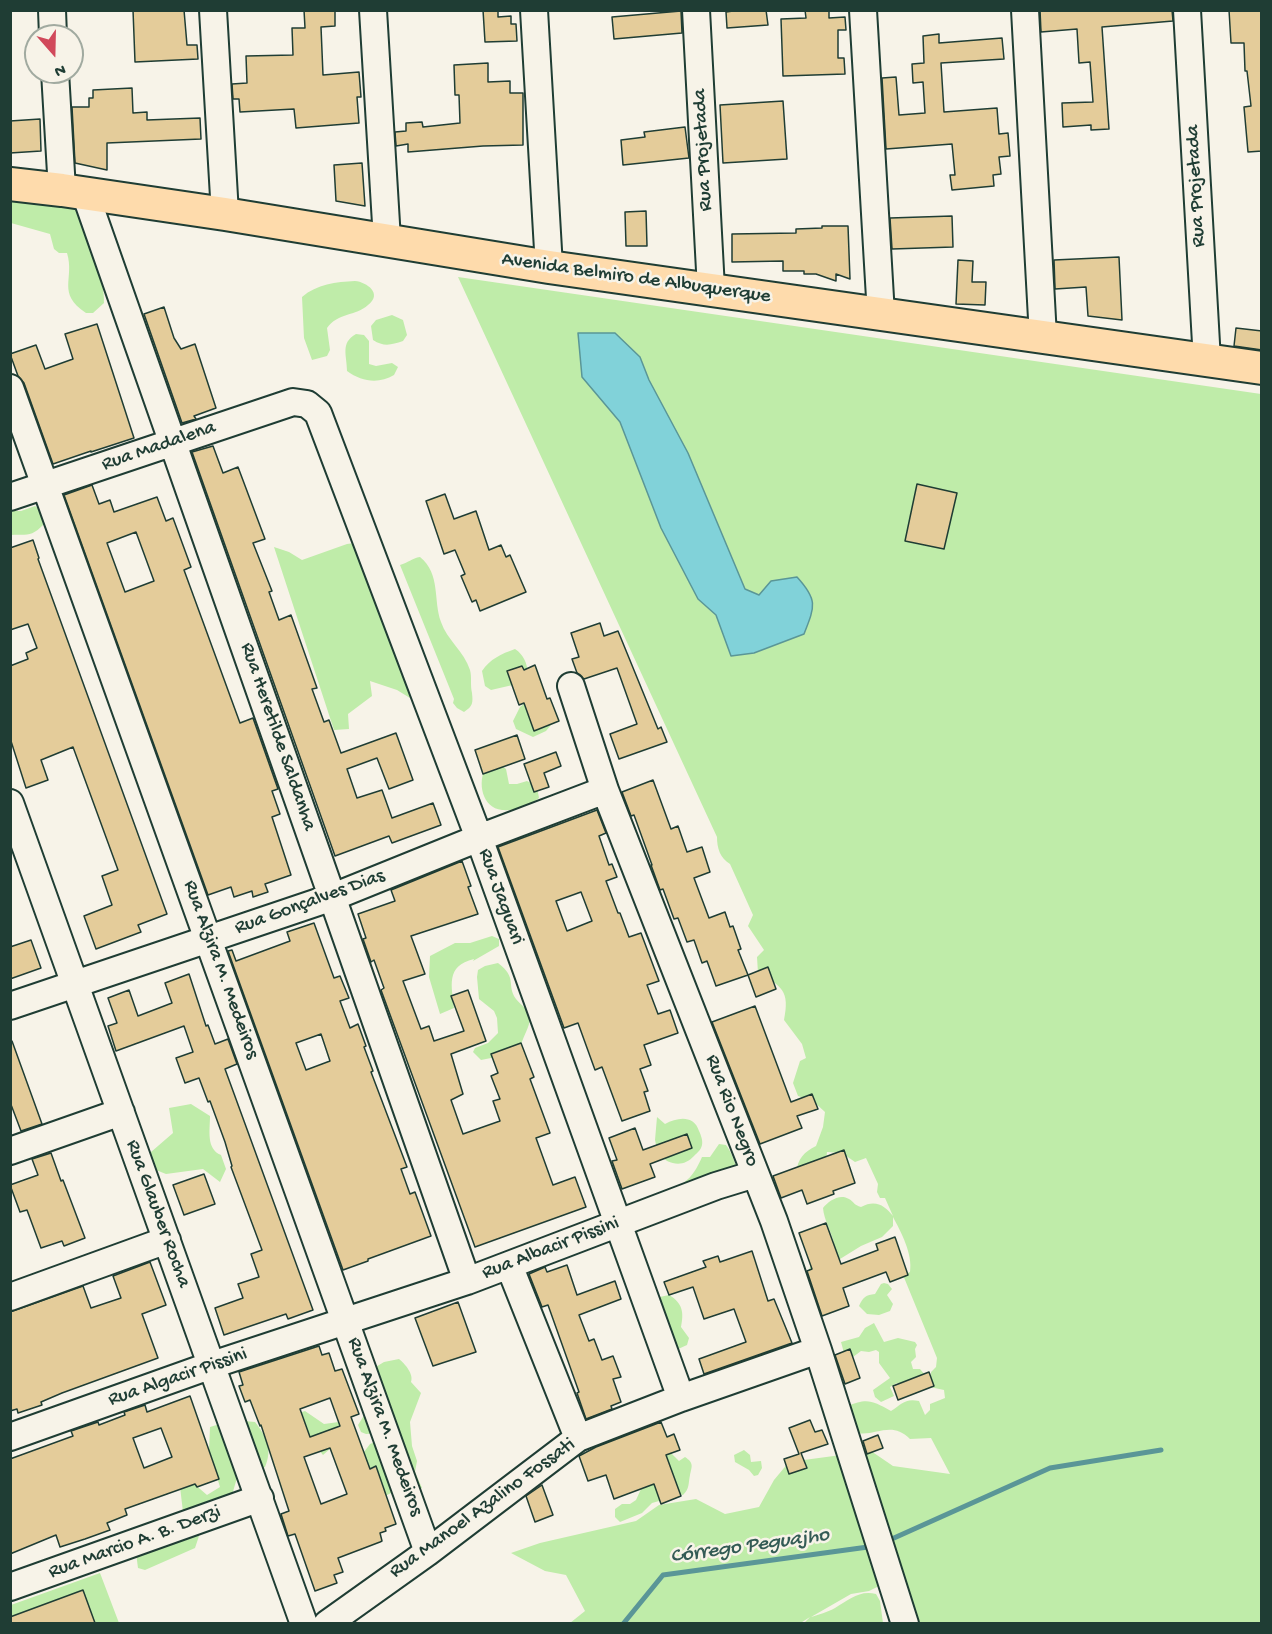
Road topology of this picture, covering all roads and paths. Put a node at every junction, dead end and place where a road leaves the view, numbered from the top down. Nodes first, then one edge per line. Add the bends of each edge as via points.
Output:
1 (213, 10) edge
2 (373, 10) edge
3 (534, 10) edge
4 (696, 10) edge
5 (863, 10) edge
6 (1025, 10) edge
7 (1187, 10) edge
8 (57, 84) edge
9 (10, 184) edge
10 (73, 192) junction
11 (225, 214) junction
12 (387, 240) junction
13 (549, 267) junction
14 (711, 289) junction
15 (881, 315) junction
16 (1043, 338) junction
17 (1207, 361) junction
18 (1262, 369) edge
19 (10, 388) edge
20 (307, 404) joint
21 (173, 442) junction
22 (46, 485) junction
23 (10, 497) edge
24 (571, 686) dead end
25 (606, 789) junction
26 (10, 804) edge
27 (479, 838) junction
28 (333, 897) junction
29 (209, 940) junction
30 (75, 984) junction
31 (10, 1006) edge
32 (121, 1112) junction
33 (10, 1151) edge
34 (755, 1174) junction
35 (618, 1224) junction
36 (167, 1240) junction
37 (509, 1265) junction
38 (468, 1281) junction
39 (10, 1297) edge
40 (346, 1322) junction
41 (818, 1350) junction
42 (212, 1365) junction
43 (681, 1398) junction
44 (10, 1437) edge
45 (578, 1438) junction
46 (260, 1498) junction
47 (428, 1552) junction
48 (10, 1587) edge
49 (304, 1623) edge
50 (327, 1623) edge
51 (905, 1623) edge

1 - 11 street
2 - 12 street
3 - 13 street
4 - 14 street, Rua Projetada
5 - 15 street
6 - 16 street
7 - 17 street, Rua Projetada
8 - 10 street
9 - 10 main road, Avenida Belmiro de Albuquerque
10 - 11 main road, Avenida Belmiro de Albuquerque
10 - 21 street, Rua Heretilde Saldanha
11 - 12 main road, Avenida Belmiro de Albuquerque
12 - 13 main road, Avenida Belmiro de Albuquerque
13 - 14 main road, Avenida Belmiro de Albuquerque
14 - 15 main road, Avenida Belmiro de Albuquerque
15 - 16 main road, Avenida Belmiro de Albuquerque
16 - 17 main road, Avenida Belmiro de Albuquerque
17 - 18 main road, Avenida Belmiro de Albuquerque
19 - 22 street, Rua Alzira M. Medeiros
20 - 21 street, Rua Madalena via 293,402
20 - 27 street, Rua Jaguari via 324,424
21 - 22 street, Rua Madalena
21 - 28 street, Rua Heretilde Saldanha
22 - 23 street, Rua Madalena
22 - 29 street, Rua Alzira M. Medeiros
24 - 25 street, Rua Rio Negro
25 - 27 street, Rua Gonçalves Dias
25 - 34 street, Rua Rio Negro
26 - 30 street, Rua Glauber Rocha
27 - 28 street, Rua Gonçalves Dias
27 - 35 street, Rua Jaguari
28 - 29 street, Rua Gonçalves Dias
28 - 38 street, Rua Heretilde Saldanha
29 - 30 street, Rua Gonçalves Dias
29 - 40 street, Rua Alzira M. Medeiros
30 - 31 street, Rua Gonçalves Dias
30 - 32 street, Rua Glauber Rocha
32 - 33 street
32 - 36 street, Rua Glauber Rocha
34 - 35 street, Rua Albacir Pissini
34 - 41 street, Rua Rio Negro
35 - 37 street, Rua Albacir Pissini
35 - 43 street, Rua Jaguari
36 - 39 street
36 - 42 street, Rua Glauber Rocha
37 - 38 street, Rua Albacir Pissini
37 - 45 street
38 - 40 street, Rua Albacir Pissini
40 - 42 street, Rua Algacir Pissini
40 - 47 street, Rua Alzira M. Medeiros
41 - 43 street, Rua Manoel Azalino Fossati
41 - 51 street, Rua Rio Negro
42 - 44 street, Rua Algacir Pissini
42 - 46 street, Rua Glauber Rocha
43 - 45 street, Rua Manoel Azalino Fossati
45 - 47 street, Rua Manoel Azalino Fossati
46 - 48 street, Rua Marcio A. B. Derzi
46 - 49 street, Rua Glauber Rocha
47 - 50 street, Rua Manoel Azalino Fossati

